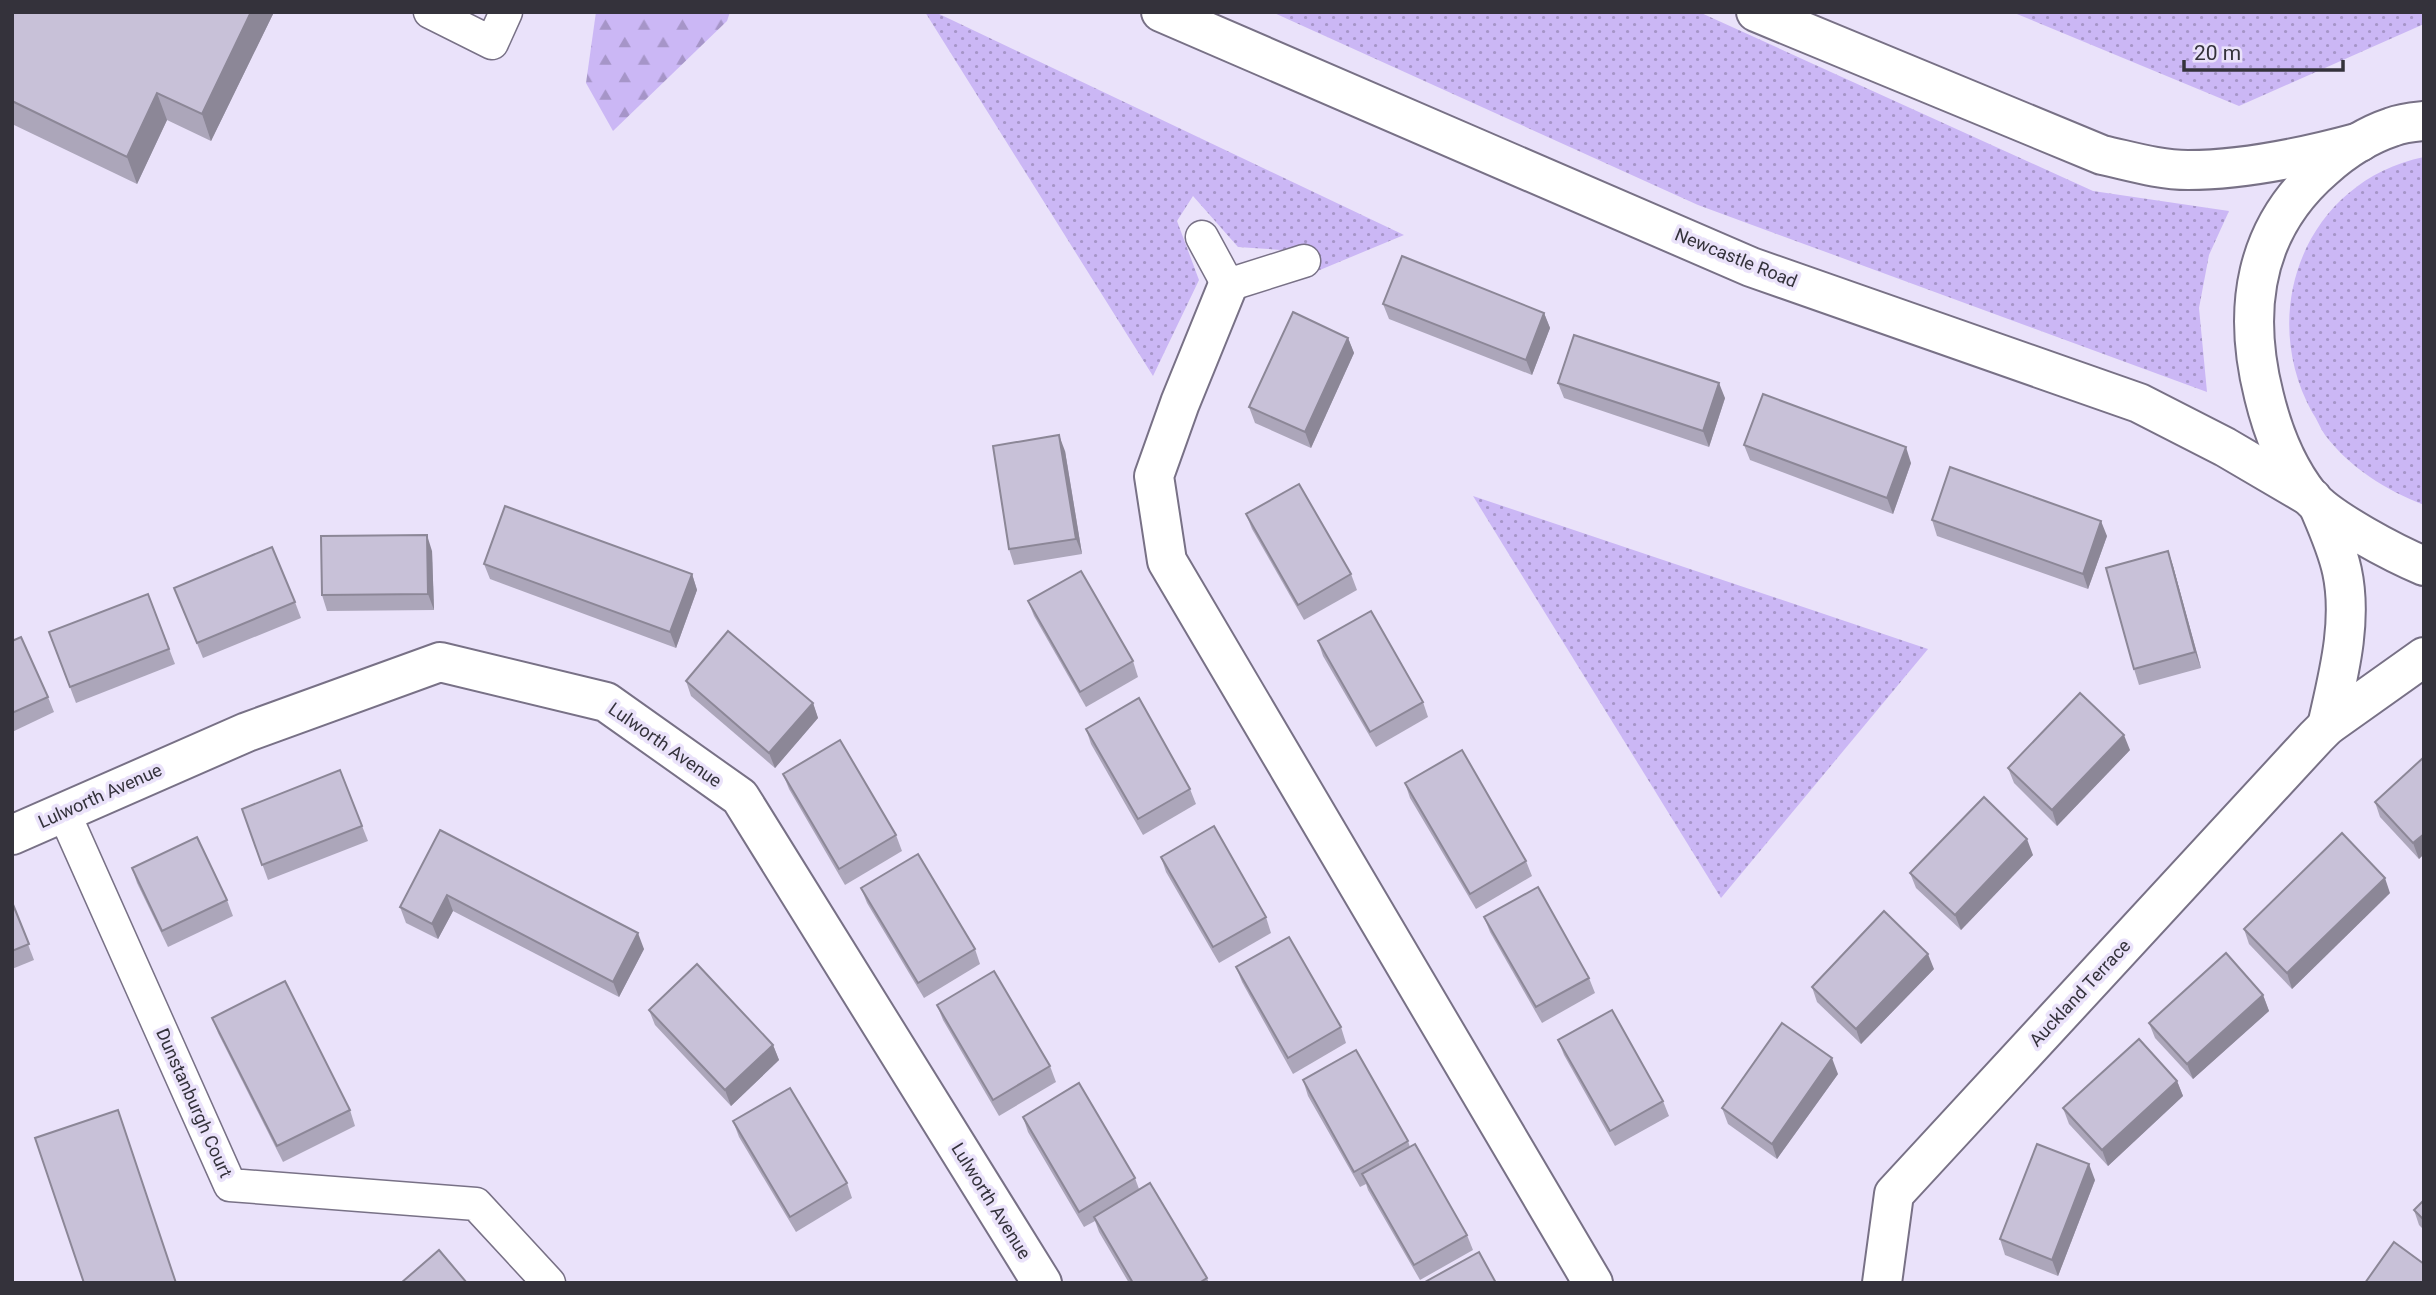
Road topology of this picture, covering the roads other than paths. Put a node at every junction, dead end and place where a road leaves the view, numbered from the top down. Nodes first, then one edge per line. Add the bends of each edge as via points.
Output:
1 (430, 12) edge
2 (506, 12) edge
3 (1161, 12) edge
4 (1756, 12) edge
5 (2401, 124) edge
6 (1202, 237) dead end
7 (1304, 261) dead end
8 (1228, 285) junction
9 (2315, 502) junction
10 (2424, 566) edge
11 (2424, 657) edge
12 (2327, 726) junction
13 (64, 813) junction
14 (12, 835) edge
15 (549, 1283) edge
16 (1042, 1283) edge
17 (1593, 1283) edge
18 (1882, 1283) edge

1 - 2 lane via 492,43
3 - 9 main road, Newcastle Road via 1751,267 2139,403 2225,447
4 - 5 main road via 2102,155 2153,166 2186,170 2232,167 2301,156
5 - 9 main road via 2334,160 2308,181 2284,210 2266,244 2256,282 2253,327 2270,422 2290,471
6 - 8 lane
7 - 8 lane
8 - 17 main road via 1154,476 1167,561
9 - 10 main road, Newcastle Road via 2374,541
9 - 12 main road via 2342,572 2346,614
11 - 12 main road, Auckland Terrace
12 - 18 main road, Auckland Terrace via 1894,1194
13 - 14 main road, Lulworth Avenue
13 - 15 lane, Dunstanburgh Court via 230,1185 476,1203
13 - 16 main road, Lulworth Avenue via 247,732 440,662 606,702 740,797

